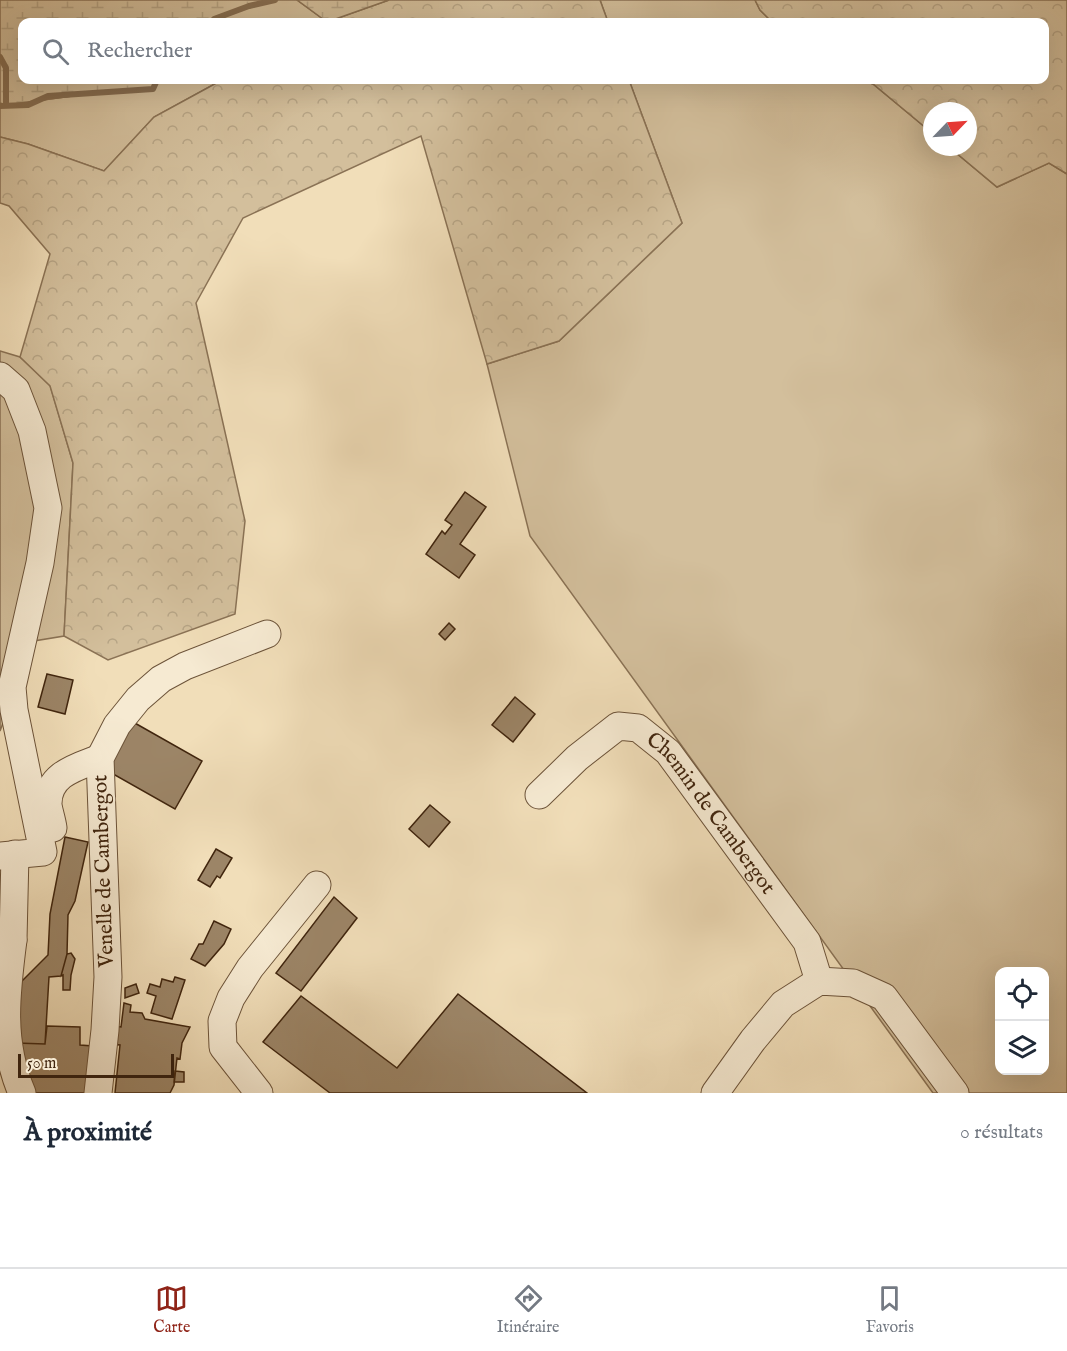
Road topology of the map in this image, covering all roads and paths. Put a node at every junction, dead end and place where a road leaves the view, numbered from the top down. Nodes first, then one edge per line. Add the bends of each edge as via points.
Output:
1 (0, 376) edge
2 (267, 634) dead end
3 (99, 758) junction
4 (539, 795) dead end
5 (43, 852) junction
6 (8, 855) edge
7 (317, 885) dead end
8 (7, 943) edge
9 (819, 981) junction
10 (710, 1092) edge
11 (22, 1093) edge
12 (98, 1093) edge
13 (259, 1093) edge
14 (955, 1093) edge

1 - 5 street via 16,390 32,431 48,508 40,563 12,687
2 - 3 street, Venelle de Cambergot via 161,679 117,725
3 - 5 street via 62,774 50,788 48,804 55,841 50,850
3 - 12 street, Venelle de Cambergot via 108,977
4 - 9 street, Chemin de Cambergot via 618,726 638,728 668,752 807,942
5 - 6 street
6 - 8 street
7 - 13 street via 250,968 222,1020 224,1047
8 - 11 street via 4,1018 8,1057
9 - 10 street via 783,1004
9 - 14 street via 853,983 884,997

